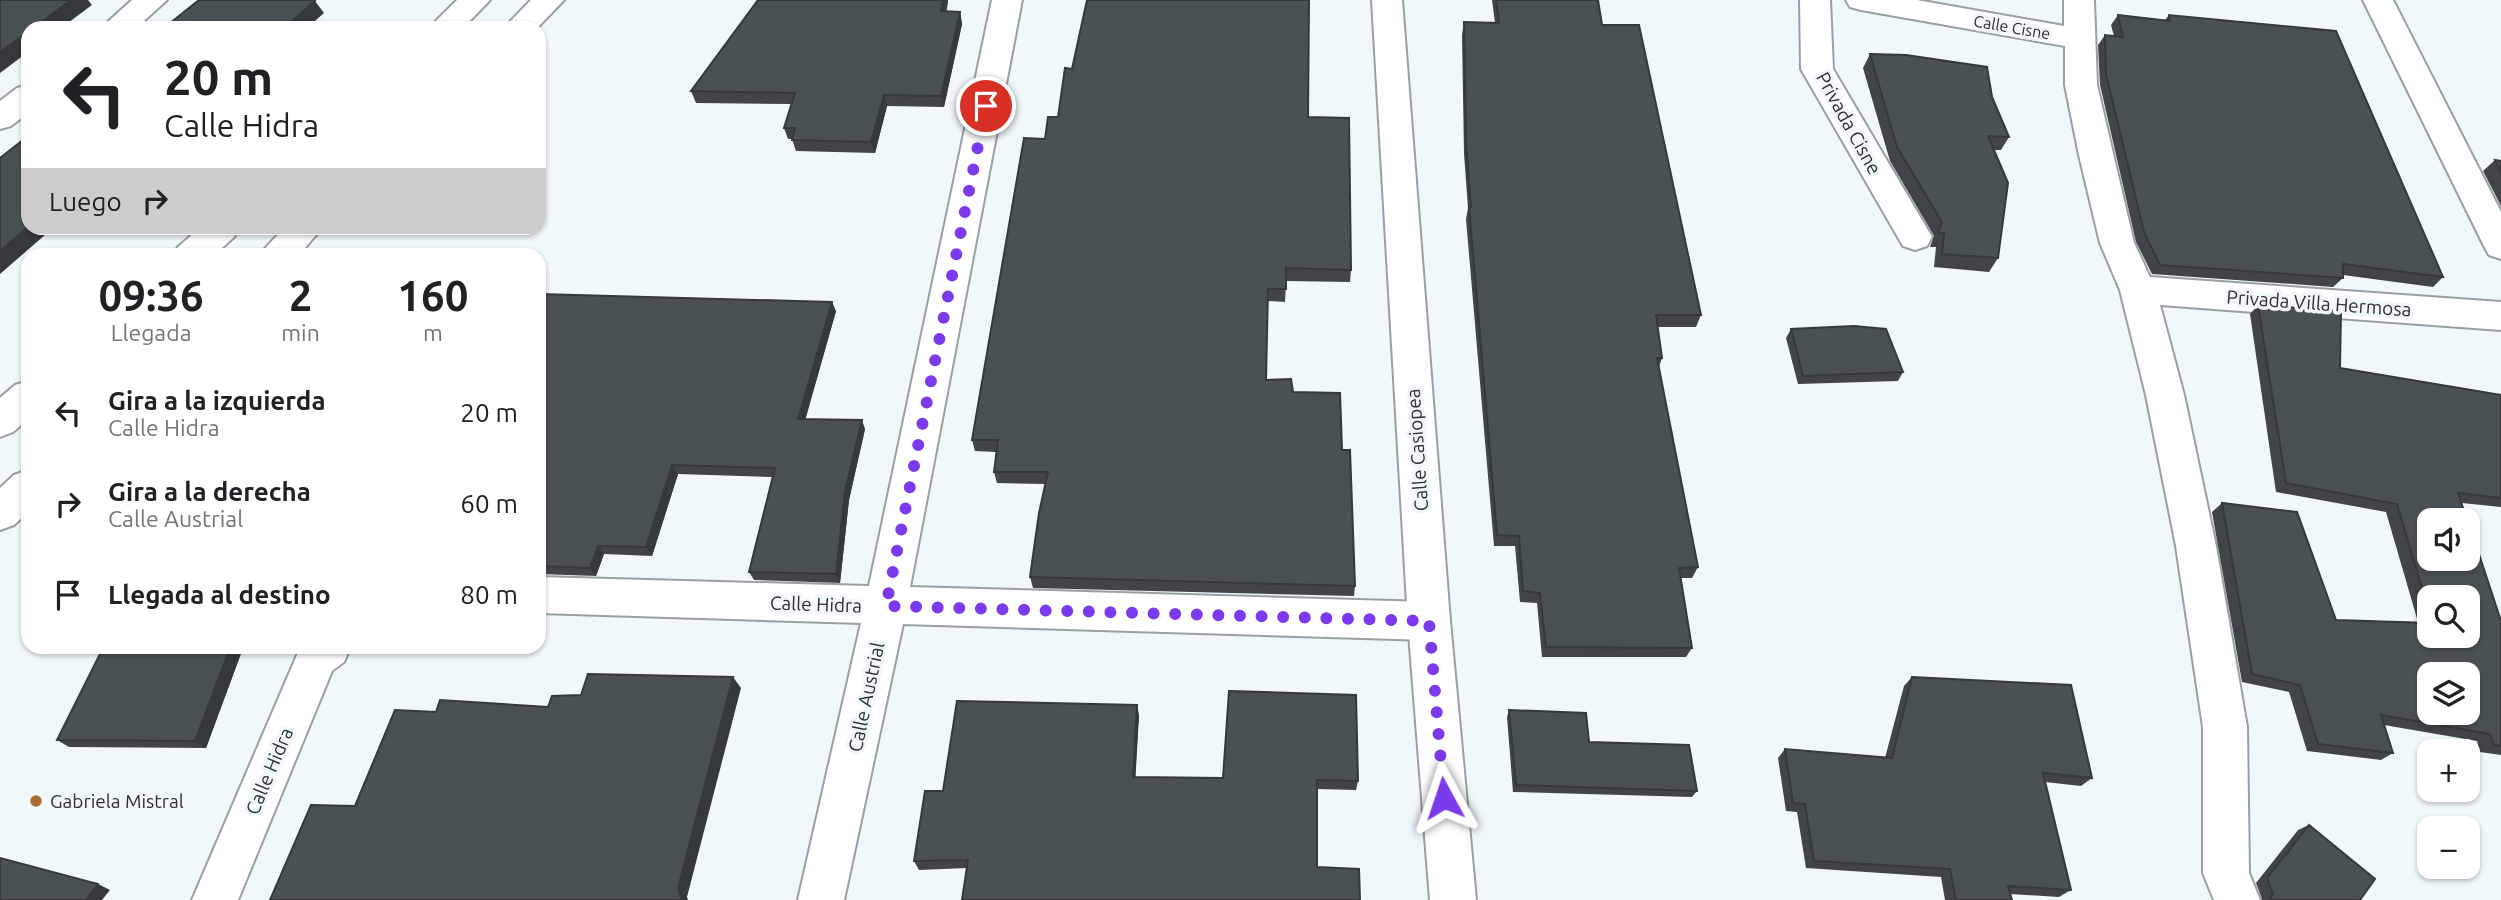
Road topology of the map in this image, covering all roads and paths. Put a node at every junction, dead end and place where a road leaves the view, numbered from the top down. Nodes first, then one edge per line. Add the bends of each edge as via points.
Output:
1 (152, 0) edge
2 (475, 0) edge
3 (549, 0) edge
4 (1007, 0) edge
5 (1387, 0) edge
6 (1815, 0) edge
7 (1861, 0) edge
8 (2080, 0) edge
9 (2378, 0) edge
10 (125, 21) edge
11 (452, 21) edge
12 (526, 21) edge
13 (2081, 39) junction
14 (21, 102) edge
15 (0, 118) edge
16 (214, 235) edge
17 (298, 235) edge
18 (1915, 237) dead end
19 (2501, 246) edge
20 (199, 248) edge
21 (284, 248) edge
22 (2138, 290) junction
23 (2501, 316) edge
24 (21, 403) edge
25 (0, 421) edge
26 (21, 494) edge
27 (0, 513) edge
28 (546, 595) edge
29 (886, 606) junction
30 (1429, 621) junction
31 (321, 654) edge
32 (215, 900) edge
33 (821, 900) edge
34 (1453, 900) edge
35 (2236, 900) edge

1 - 10 street
2 - 11 street
3 - 12 street
4 - 29 street, Calle Austrial
5 - 30 street, Calle Casiopea
6 - 18 street, Privada Cisne via 1817,69
7 - 13 street, Calle Cisne
8 - 13 street
9 - 19 street
13 - 22 street via 2081,85 2096,155 2117,243
14 - 15 street
16 - 20 street
17 - 21 street
22 - 23 street, Privada Villa Hermosa
22 - 35 street via 2196,546 2225,727 2225,873
24 - 25 street
26 - 27 street
28 - 29 street, Calle Hidra
29 - 30 street, Calle Hidra
29 - 33 street, Calle Austrial
30 - 34 street, Calle Casiopea
31 - 32 street, Calle Hidra

